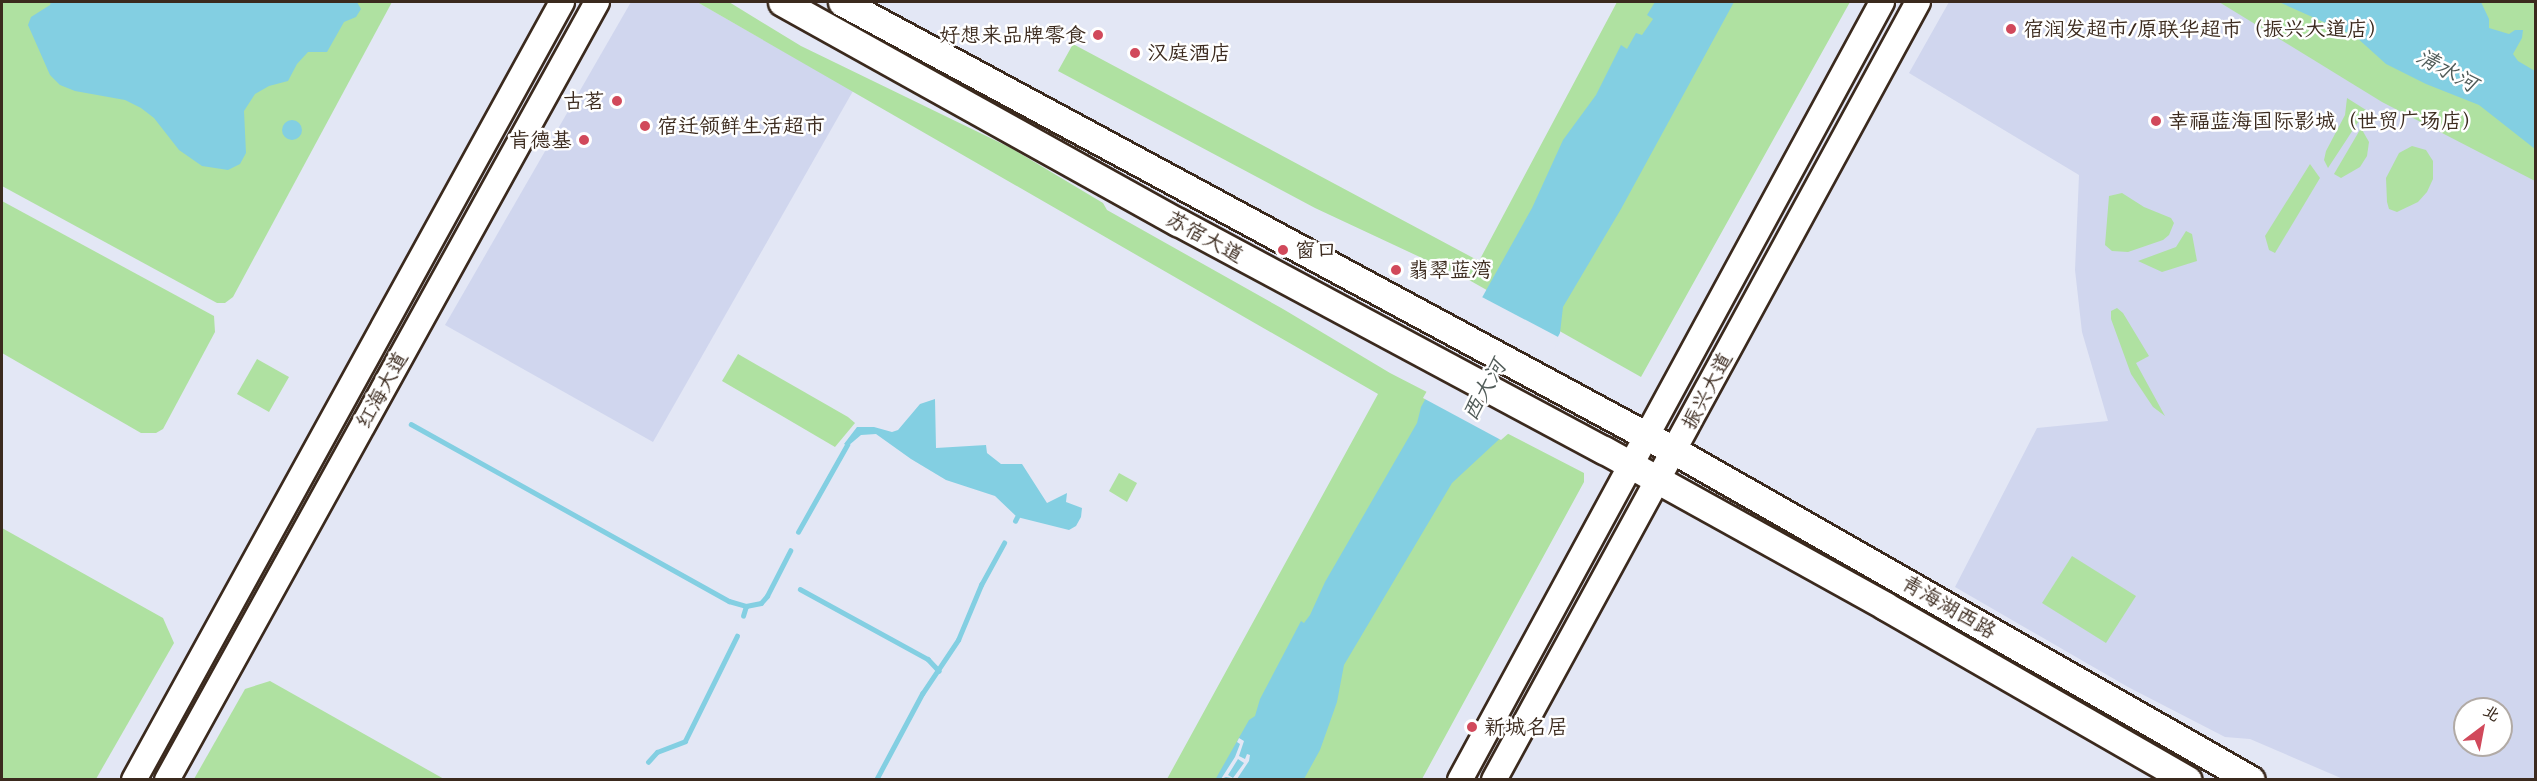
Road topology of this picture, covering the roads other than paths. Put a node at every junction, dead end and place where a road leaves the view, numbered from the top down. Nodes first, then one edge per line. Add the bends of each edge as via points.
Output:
1 (562, 2) edge
2 (597, 2) edge
3 (782, 2) edge
4 (843, 2) edge
5 (1882, 2) edge
6 (1918, 2) edge
7 (1646, 435) junction
8 (1675, 451) junction
9 (1631, 466) junction
10 (1658, 481) junction
11 (134, 780) edge
12 (167, 780) edge
13 (1460, 780) edge
14 (1494, 780) edge
15 (2187, 780) edge
16 (2251, 780) edge

1 - 11 main road, 红海大道
2 - 12 main road, 红海大道
3 - 9 main road, 苏宿大道
4 - 7 main road, 苏宿大道
5 - 7 main road, 振兴大道
6 - 8 main road, 振兴大道
7 - 8 main road, 青海湖西路
7 - 9 main road, 振兴大道
8 - 10 main road, 振兴大道
8 - 16 main road, 青海湖西路
9 - 10 main road, 青海湖西路
9 - 13 main road, 振兴大道
10 - 14 main road, 振兴大道
10 - 15 main road, 青海湖西路

